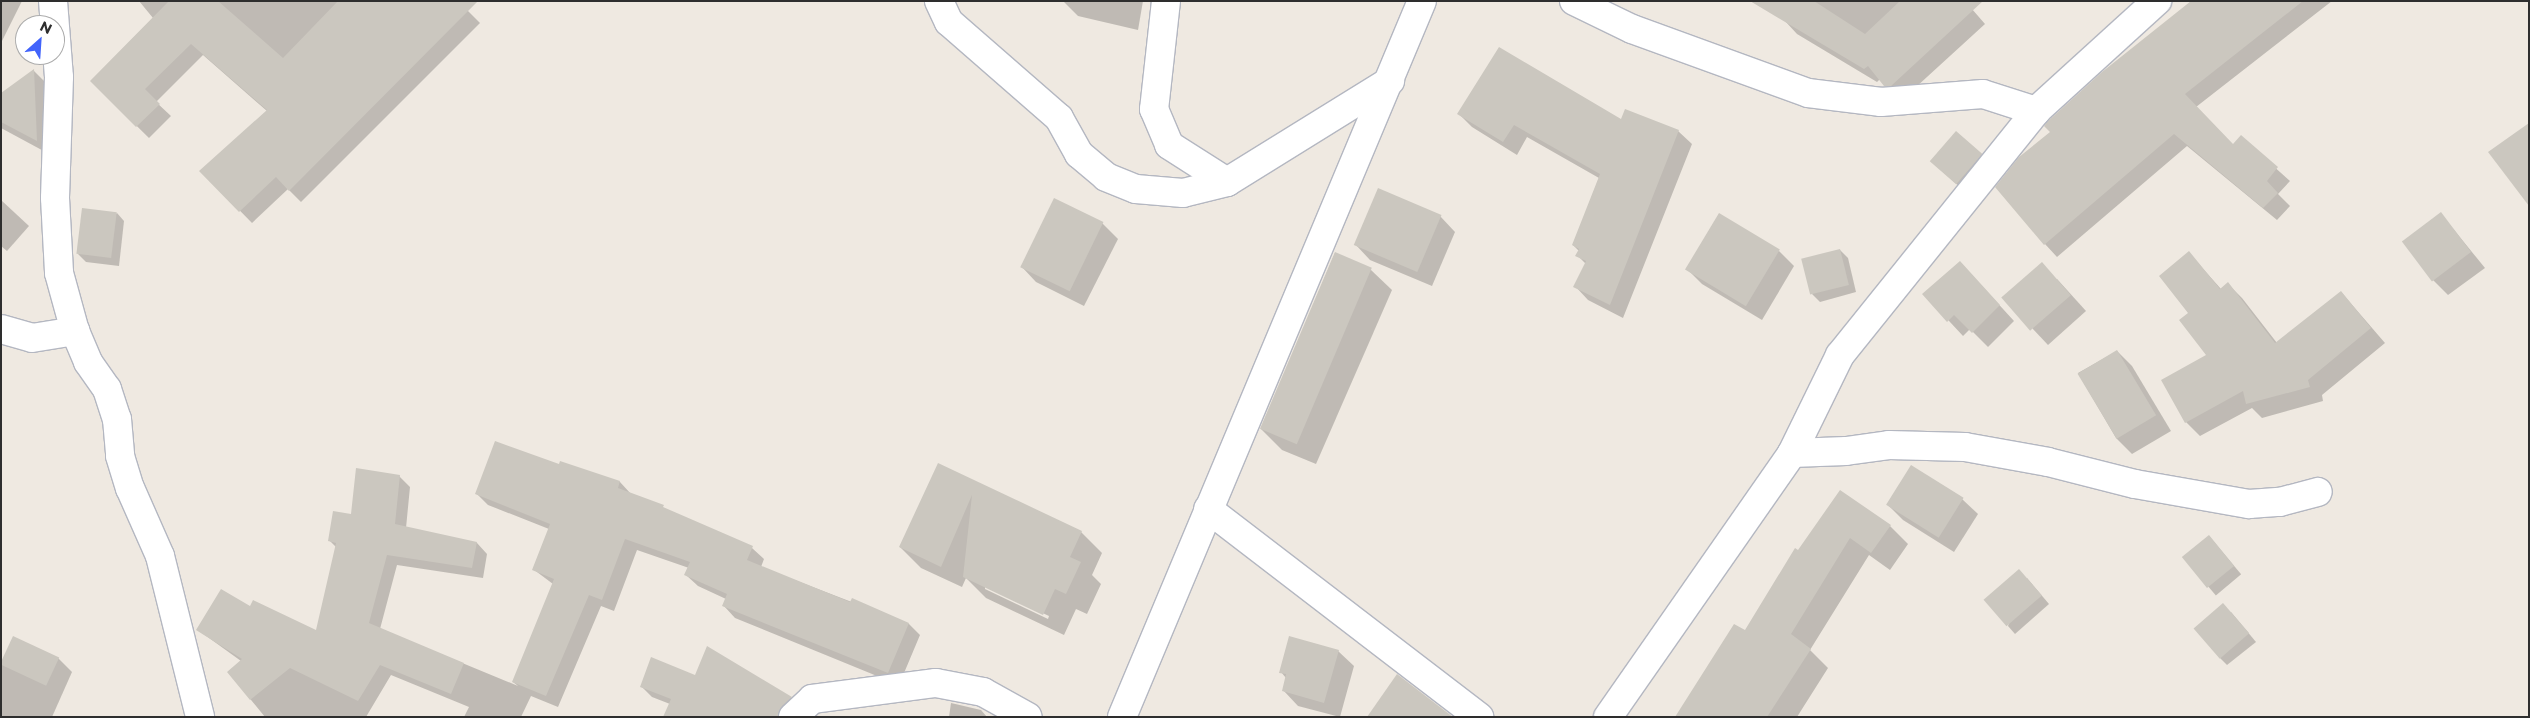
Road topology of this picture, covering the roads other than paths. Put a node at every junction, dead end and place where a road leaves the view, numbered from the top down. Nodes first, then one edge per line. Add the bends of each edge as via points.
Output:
1 (54, 1) edge
2 (939, 1) edge
3 (1166, 1) edge
4 (1422, 1) edge
5 (1574, 1) edge
6 (2156, 1) edge
7 (1390, 81) junction
8 (2036, 111) junction
9 (1227, 182) junction
10 (1, 329) edge
11 (75, 332) junction
12 (32, 338) junction
13 (1, 346) edge
14 (1792, 452) junction
15 (2318, 492) dead end
16 (1208, 509) junction
17 (200, 717) edge
18 (793, 717) edge
19 (1028, 717) edge
20 (1122, 717) edge
21 (1479, 717) edge
22 (1608, 717) edge

1 - 11 street via 60,77 55,198 59,273
2 - 9 street via 950,22 1059,118 1079,154 1106,177 1136,190 1183,193
3 - 9 street via 1154,109 1169,145
4 - 7 street
5 - 8 street via 1632,29 1808,93 1881,102 1983,94
6 - 8 street
7 - 9 street
7 - 16 street
8 - 14 street via 1840,355
10 - 12 street
11 - 12 street
11 - 17 street via 88,362 107,389 117,419 120,456 130,488 160,556
12 - 13 street
14 - 15 street via 1889,444 1965,447 2048,462 2135,484 2249,504 2280,502
14 - 22 street
16 - 20 street
16 - 21 street
18 - 19 street via 812,699 936,683 983,692

